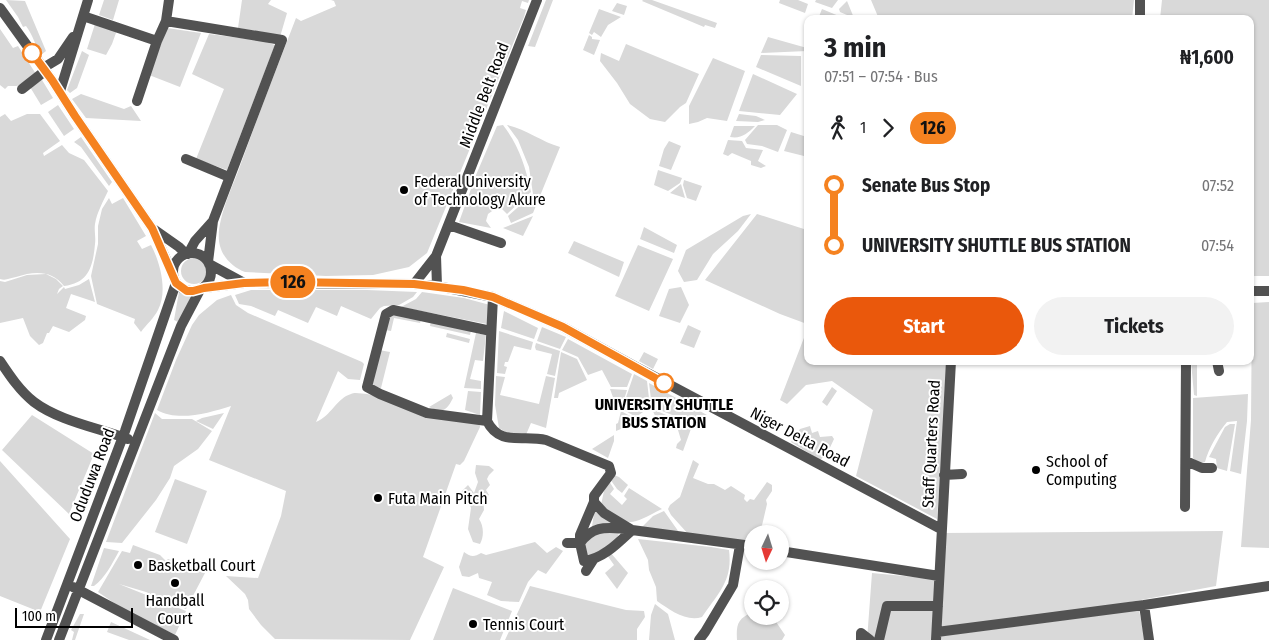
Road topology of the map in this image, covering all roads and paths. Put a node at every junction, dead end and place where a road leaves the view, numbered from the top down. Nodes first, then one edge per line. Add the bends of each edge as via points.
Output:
1 (88, 0) edge
2 (169, 0) edge
3 (537, 0) edge
4 (1140, 0) edge
5 (0, 8) edge
6 (1140, 15) edge
7 (83, 16) junction
8 (166, 21) junction
9 (157, 41) junction
10 (67, 70) junction
11 (45, 71) junction
12 (22, 89) dead end
13 (60, 91) junction
14 (137, 101) dead end
15 (186, 159) dead end
16 (229, 176) junction
17 (213, 222) junction
18 (449, 225) junction
19 (152, 228) junction
20 (501, 243) dead end
21 (187, 254) junction
22 (436, 256) junction
23 (208, 263) junction
24 (175, 280) junction
25 (244, 283) junction
26 (414, 284) junction
27 (437, 286) junction
28 (202, 289) junction
29 (1254, 291) edge
30 (1269, 291) edge
31 (493, 297) junction
32 (491, 331) junction
33 (0, 361) edge
34 (951, 365) edge
35 (1186, 365) edge
36 (487, 421) junction
37 (123, 437) junction
38 (136, 441) junction
39 (1186, 461) junction
40 (1212, 468) dead end
41 (962, 474) dead end
42 (944, 475) junction
43 (594, 502) junction
44 (1186, 507) dead end
45 (941, 529) junction
46 (632, 530) junction
47 (568, 543) dead end
48 (580, 543) junction
49 (740, 545) junction
50 (744, 545) edge
51 (789, 552) edge
52 (593, 560) junction
53 (586, 571) dead end
54 (939, 576) junction
55 (68, 584) junction
56 (1269, 586) edge
57 (78, 590) junction
58 (1144, 605) junction
59 (938, 606) junction
60 (937, 636) edge
61 (46, 640) edge
62 (59, 640) edge
63 (174, 640) edge
64 (698, 640) edge
65 (861, 640) edge
66 (870, 640) edge
67 (879, 640) edge
68 (1149, 640) edge

1 - 7 street
2 - 8 street
3 - 18 street, Middle Belt Road
4 - 6 street
5 - 11 street
7 - 9 street
7 - 10 street
7 - 11 street via 70,42
8 - 9 street
8 - 16 street via 282,40
9 - 14 street
10 - 11 street
10 - 13 street
11 - 12 street
11 - 13 street
13 - 19 street
15 - 16 street
16 - 17 street
17 - 21 street
17 - 23 street
18 - 20 street
18 - 22 street, Middle Belt Road
19 - 21 street
19 - 24 street
21 - 23 street via 202,256
21 - 24 street via 176,263 173,270
22 - 26 street, Middle Belt Road
22 - 27 street, Middle Belt Road
23 - 25 street
23 - 28 street via 211,277
24 - 28 street via 187,291
24 - 37 street, Oduduwa Road
25 - 26 street, Niger Delta Road
25 - 28 street, Niger Delta Road
26 - 27 street, Niger Delta Road
27 - 31 street, Niger Delta Road
28 - 38 street via 181,326
29 - 30 street
31 - 32 street
31 - 45 street, Niger Delta Road via 563,327
32 - 36 street
32 - 36 street via 393,310 386,314 367,387 427,413
33 - 37 street via 11,379 36,404 65,418
34 - 42 street, Staff Quarters Road
35 - 39 street
36 - 43 street via 492,430 502,436 546,440 609,466 611,473 594,496
37 - 38 street
37 - 55 street, Oduduwa Road
38 - 57 street
39 - 40 street via 1202,468
39 - 44 street
41 - 42 street
42 - 45 street, Staff Quarters Road
43 - 46 street
43 - 48 street via 580,535
45 - 54 street, Staff Quarters Road
46 - 48 street via 600,528 586,534
46 - 49 street
46 - 52 street
47 - 48 street
48 - 52 street via 584,561
49 - 50 street
49 - 64 street via 733,585
51 - 54 street
52 - 53 street
54 - 59 street, Staff Quarters Road
55 - 57 street
55 - 61 street, Oduduwa Road
56 - 58 street
57 - 62 street
57 - 63 street
58 - 60 street
58 - 68 street
59 - 60 street, Staff Quarters Road
59 - 67 street via 887,606
65 - 66 street via 861,633

